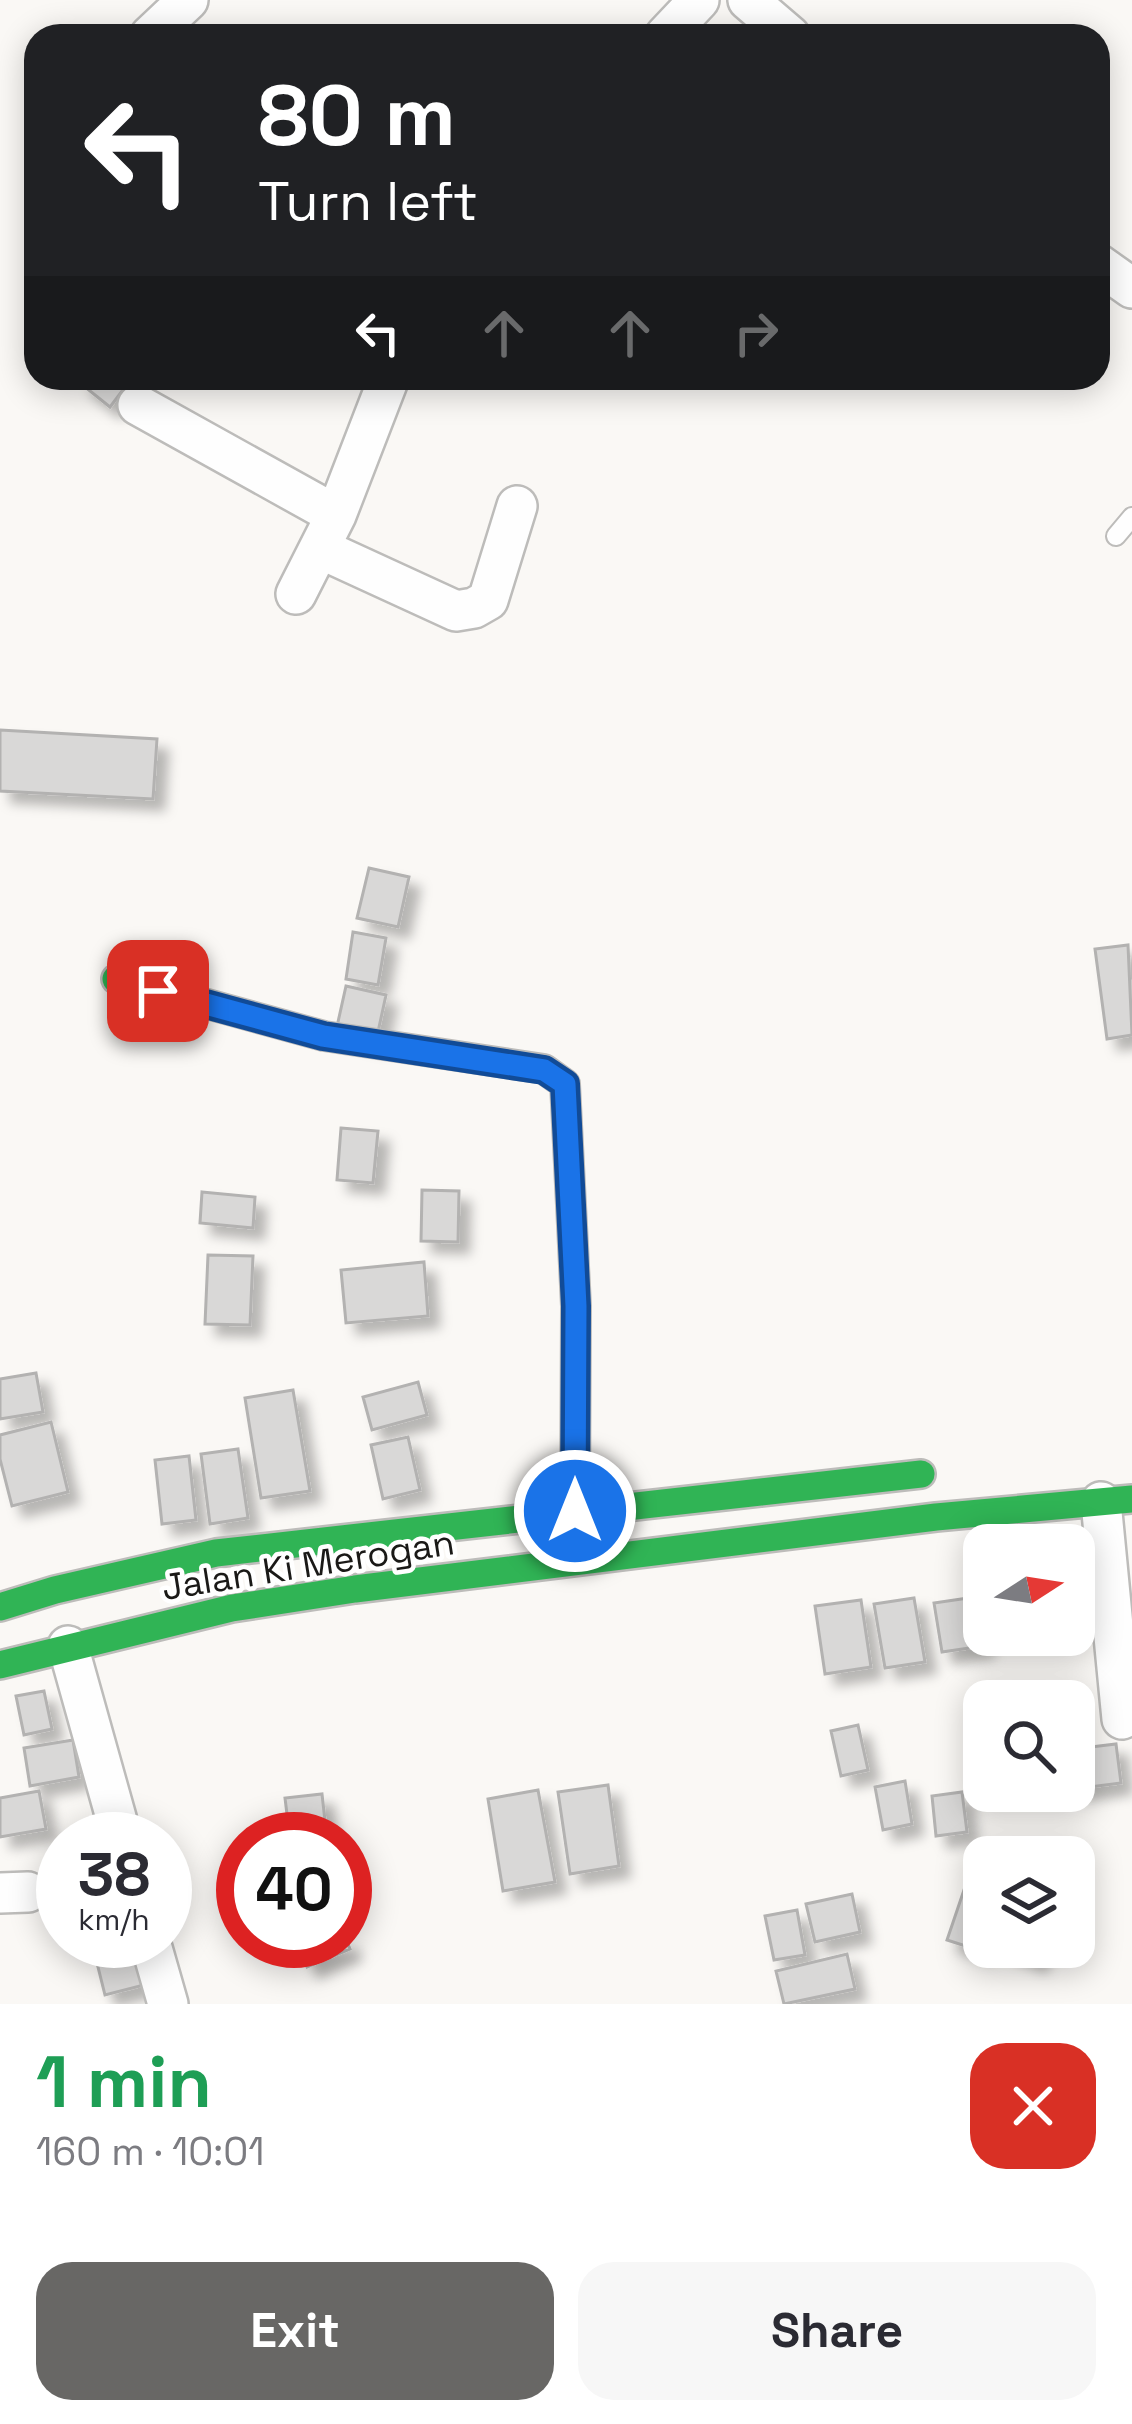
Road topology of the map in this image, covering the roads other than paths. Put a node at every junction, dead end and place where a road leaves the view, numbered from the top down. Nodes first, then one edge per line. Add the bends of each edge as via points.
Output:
1 (188, 0) edge
2 (699, 0) edge
3 (748, 0) edge
4 (163, 24) edge
5 (676, 24) edge
6 (776, 24) edge
7 (384, 390) edge
8 (137, 405) dead end
9 (518, 506) dead end
10 (1132, 517) edge
11 (328, 532) junction
12 (1117, 536) dead end
13 (296, 594) dead end
14 (116, 979) dead end
15 (939, 1472) dead end
16 (1117, 1500) edge
17 (575, 1511) junction
18 (340, 1538) junction
19 (355, 1589) junction
20 (0, 1607) edge
21 (68, 1646) junction
22 (0, 1665) edge
23 (1121, 1719) dead end
24 (114, 1812) edge
25 (158, 1968) edge
26 (168, 2004) edge

1 - 4 street
2 - 5 street
3 - 6 street
7 - 11 street
8 - 11 street
9 - 11 street via 488,600 456,611
10 - 12 lane
11 - 13 street
14 - 17 main road via 323,1036 498,1061 565,1084
15 - 17 main road, Jalan Ki Merogan
16 - 19 main road, Jalan Ki Merogan
16 - 23 street
17 - 18 main road, Jalan Ki Merogan
18 - 19 main road
18 - 20 main road, Jalan Ki Merogan via 216,1553
19 - 21 main road, Jalan Ki Merogan
21 - 22 main road, Jalan Ki Merogan
21 - 24 street
25 - 26 street

